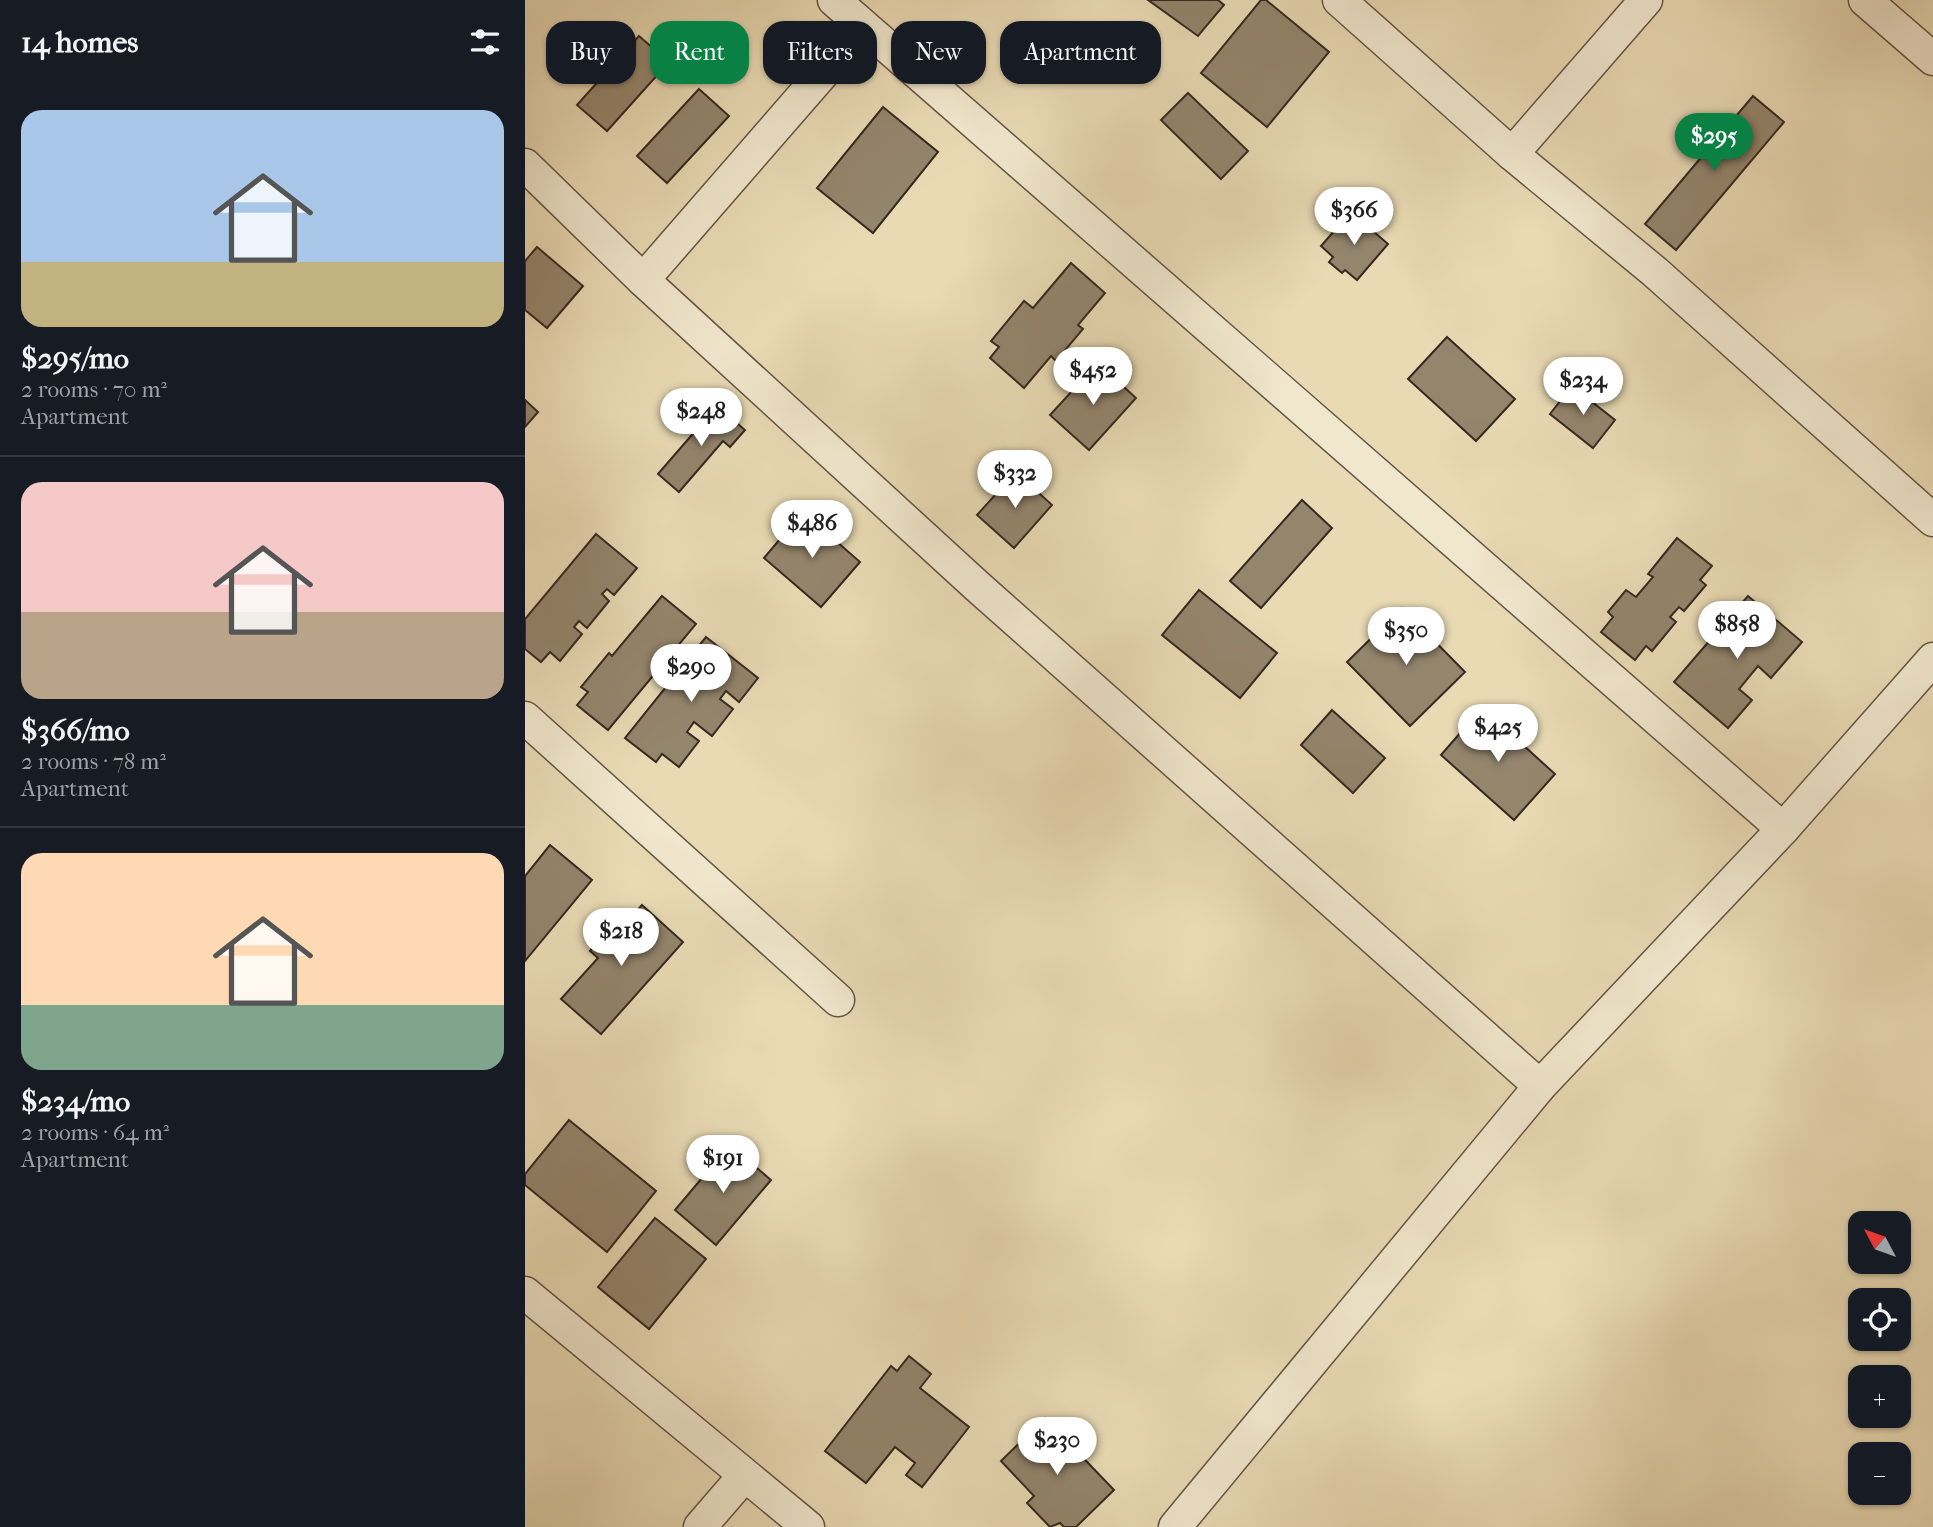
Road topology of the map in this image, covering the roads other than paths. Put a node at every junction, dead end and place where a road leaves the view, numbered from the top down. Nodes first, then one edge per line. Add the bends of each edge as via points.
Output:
1 (834, 0) edge
2 (1339, 0) edge
3 (1646, 0) edge
4 (1865, 0) edge
5 (857, 21) edge
6 (877, 39) edge
7 (1933, 59) edge
8 (813, 84) edge
9 (1512, 154) junction
10 (528, 173) edge
11 (643, 280) junction
12 (1933, 520) edge
13 (1933, 659) edge
14 (525, 718) edge
15 (1783, 829) junction
16 (838, 1000) dead end
17 (1540, 1086) junction
18 (525, 1293) edge
19 (744, 1476) junction
20 (700, 1527) edge
21 (807, 1527) edge
22 (1175, 1527) edge

1 - 5 street
2 - 9 street
3 - 9 street
4 - 7 street
6 - 15 street
8 - 11 street
9 - 12 street via 1655,272
10 - 11 street
11 - 17 street via 977,586
13 - 15 street
14 - 16 street
15 - 17 street
17 - 22 street
18 - 19 street
19 - 20 street
19 - 21 street

